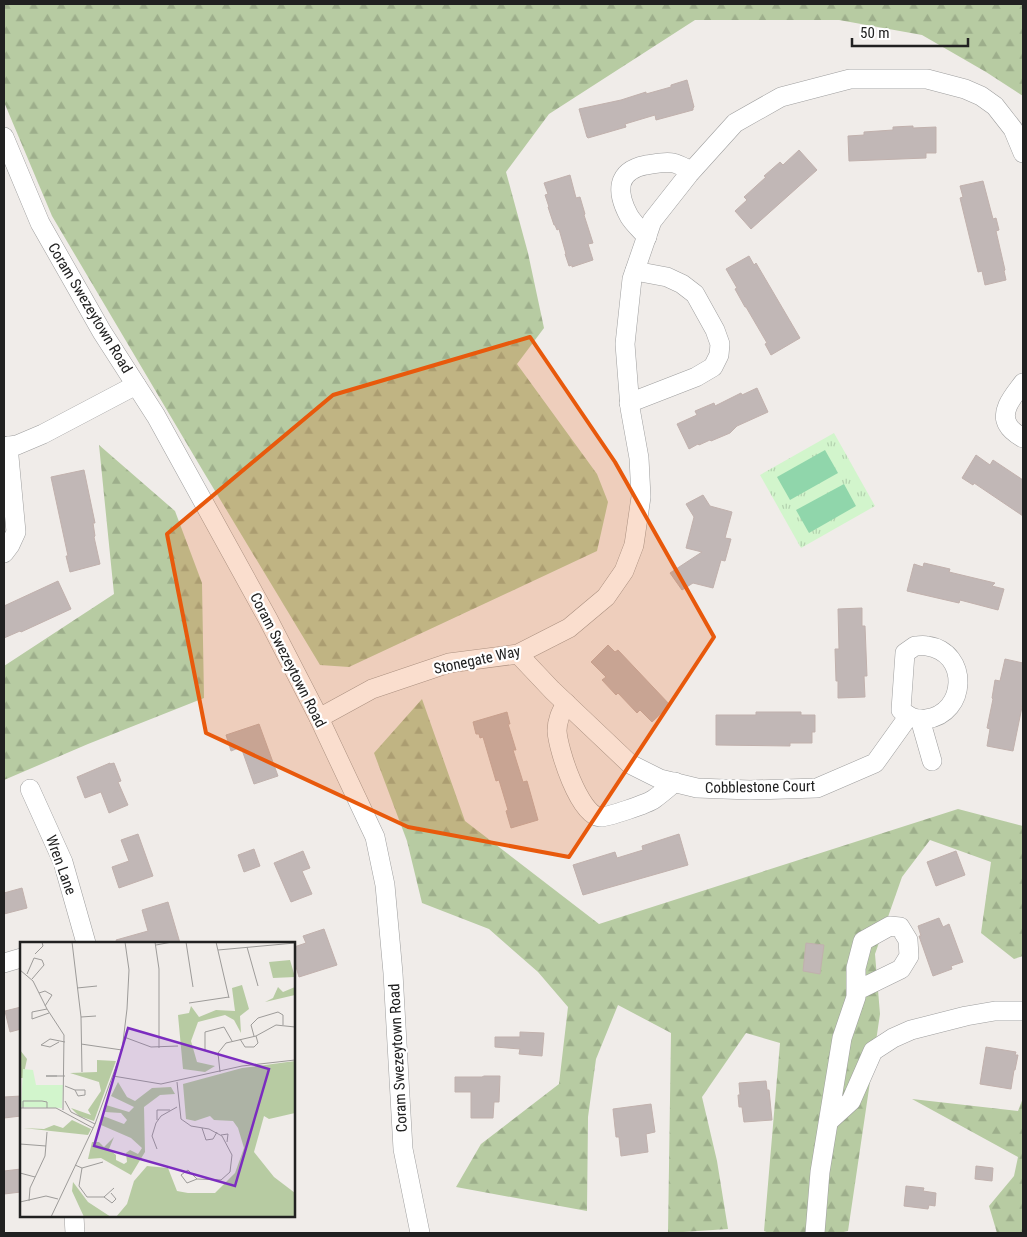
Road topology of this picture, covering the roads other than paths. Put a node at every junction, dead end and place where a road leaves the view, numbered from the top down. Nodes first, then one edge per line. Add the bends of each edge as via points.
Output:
1 (4, 136) edge
2 (1023, 153) edge
3 (691, 171) junction
4 (647, 237) junction
5 (635, 271) junction
6 (1023, 382) edge
7 (136, 385) junction
8 (629, 403) junction
9 (1023, 438) edge
10 (6, 447) edge
11 (4, 553) edge
12 (518, 654) junction
13 (566, 703) junction
14 (319, 718) junction
15 (932, 761) dead end
16 (675, 782) junction
17 (30, 789) dead end
18 (84, 942) edge
19 (20, 958) edge
20 (4, 963) edge
21 (856, 991) dead end
22 (1023, 1011) edge
23 (829, 1121) junction
24 (74, 1217) edge
25 (75, 1233) edge
26 (420, 1233) edge
27 (814, 1233) edge

1 - 7 street, Coram Swezeytown Road via 40,223
2 - 3 street, Stonegate Way via 1013,129 995,106 965,88 927,79 850,79 782,97 735,123
3 - 4 street, Stonegate Way via 652,221
3 - 4 street via 672,162 658,163 630,170 624,176 622,198 629,216
4 - 5 street, Stonegate Way
5 - 8 street, Stonegate Way via 625,344
5 - 8 street via 667,278 695,294 716,330 720,344 713,367
6 - 9 street via 1006,411 1006,419 1012,431
7 - 10 street via 44,434
7 - 14 street, Coram Swezeytown Road via 268,619
8 - 12 street, Stonegate Way via 639,458 641,497 634,545 624,571 606,597 569,628
10 - 11 street via 16,532
12 - 13 street, Cobblestone Court
12 - 14 street, Stonegate Way via 449,663 372,689
13 - 16 street, Cobblestone Court via 630,764 660,779
13 - 16 street via 558,718 560,751 583,805 591,814 599,817 612,815 652,800
14 - 26 street, Coram Swezeytown Road via 375,837 385,885 403,1150
15 - 16 street, Cobblestone Court via 914,718 875,763 817,788 741,790 697,788
17 - 18 street, Wren Lane via 63,862
19 - 20 street
21 - 23 street via 842,1038
22 - 23 street via 996,1010 966,1016 892,1038 873,1051 850,1102
23 - 27 street
24 - 25 street

